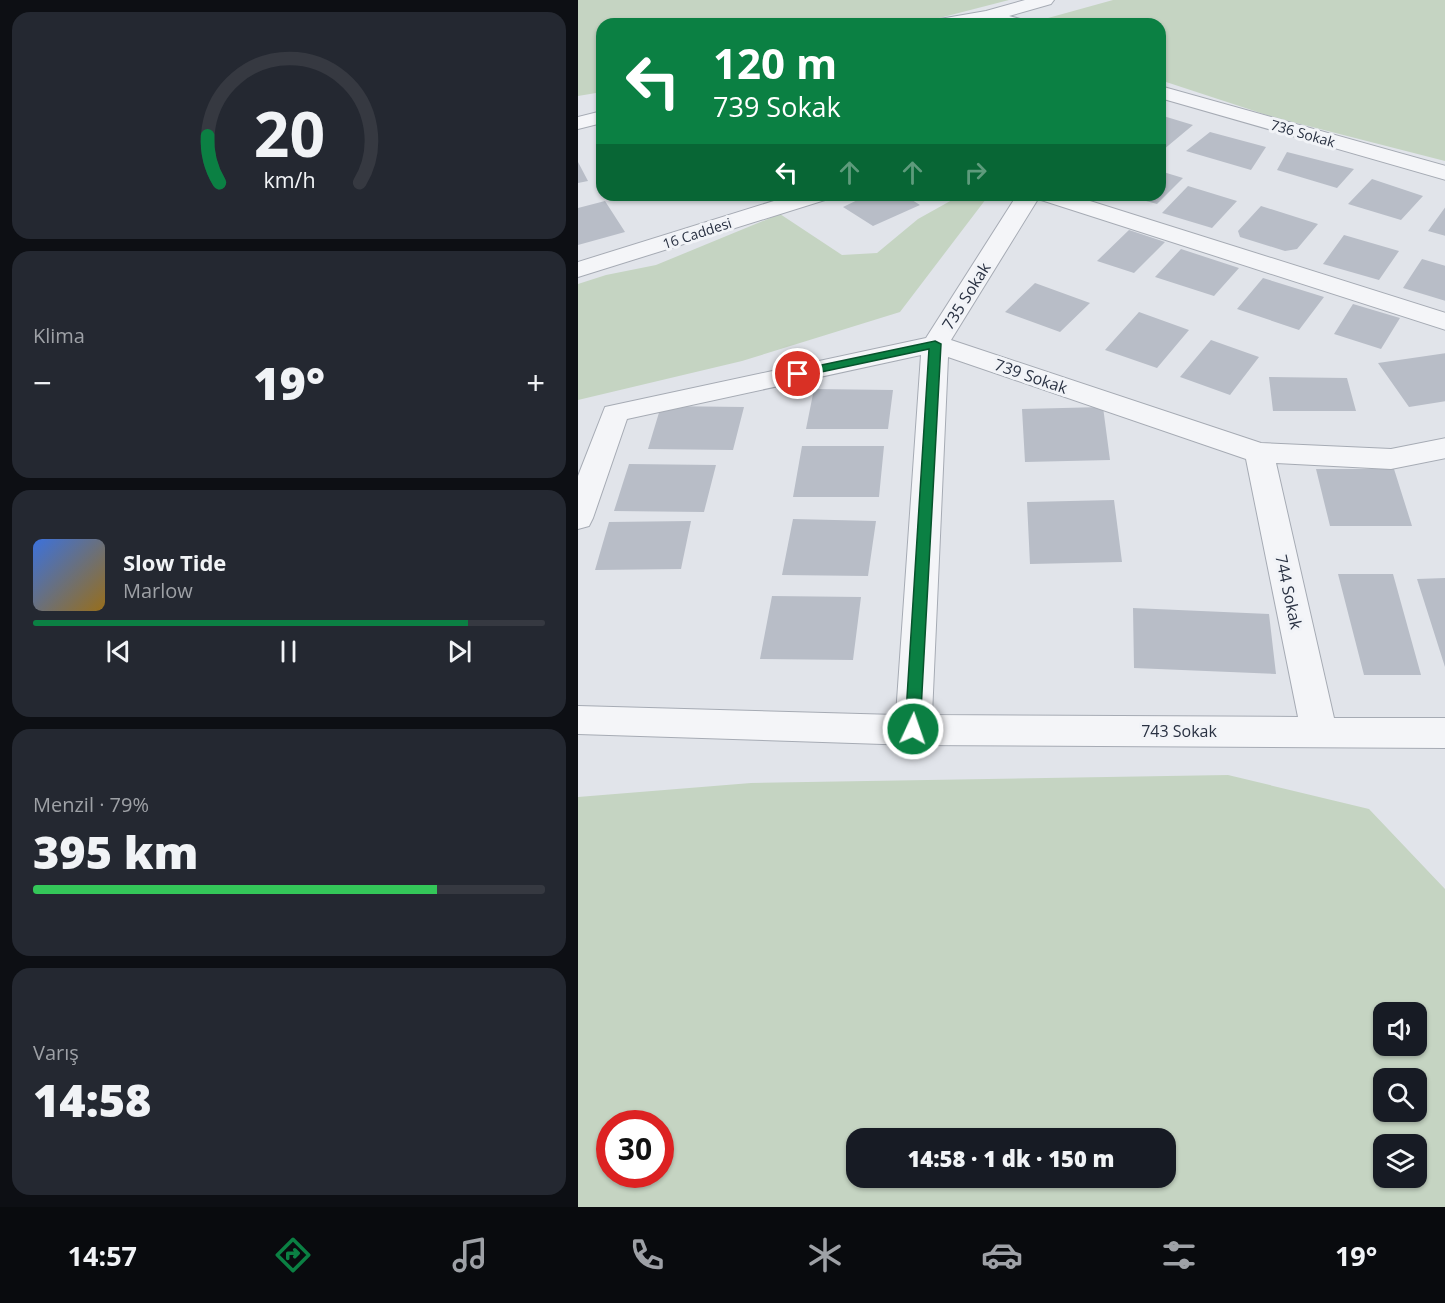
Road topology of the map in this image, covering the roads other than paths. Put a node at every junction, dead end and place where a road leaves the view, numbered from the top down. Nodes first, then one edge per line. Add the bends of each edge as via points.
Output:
1 (1045, 0) edge
2 (989, 16) junction
3 (977, 18) edge
4 (997, 18) edge
5 (1166, 94) edge
6 (596, 109) edge
7 (578, 113) edge
8 (596, 118) edge
9 (578, 123) edge
10 (1445, 173) edge
11 (798, 201) edge
12 (1025, 201) edge
13 (1066, 201) edge
14 (578, 270) edge
15 (1445, 322) edge
16 (935, 344) junction
17 (1445, 448) edge
18 (1259, 453) junction
19 (578, 518) edge
20 (578, 720) edge
21 (913, 729) junction
22 (1319, 732) junction
23 (1445, 733) edge

1 - 2 street
2 - 3 street
2 - 4 street
5 - 10 street, 736 Sokak
6 - 7 street
8 - 9 street
11 - 14 street, 16 Caddesi
12 - 16 street, 735 Sokak
13 - 15 street
16 - 18 street, 739 Sokak
16 - 19 street via 616,413
16 - 21 street, 735 Sokak
17 - 18 street, 739 Sokak via 1391,459
18 - 22 street, 744 Sokak
20 - 21 street, 743 Sokak
21 - 22 street, 743 Sokak
22 - 23 street, 743 Sokak

